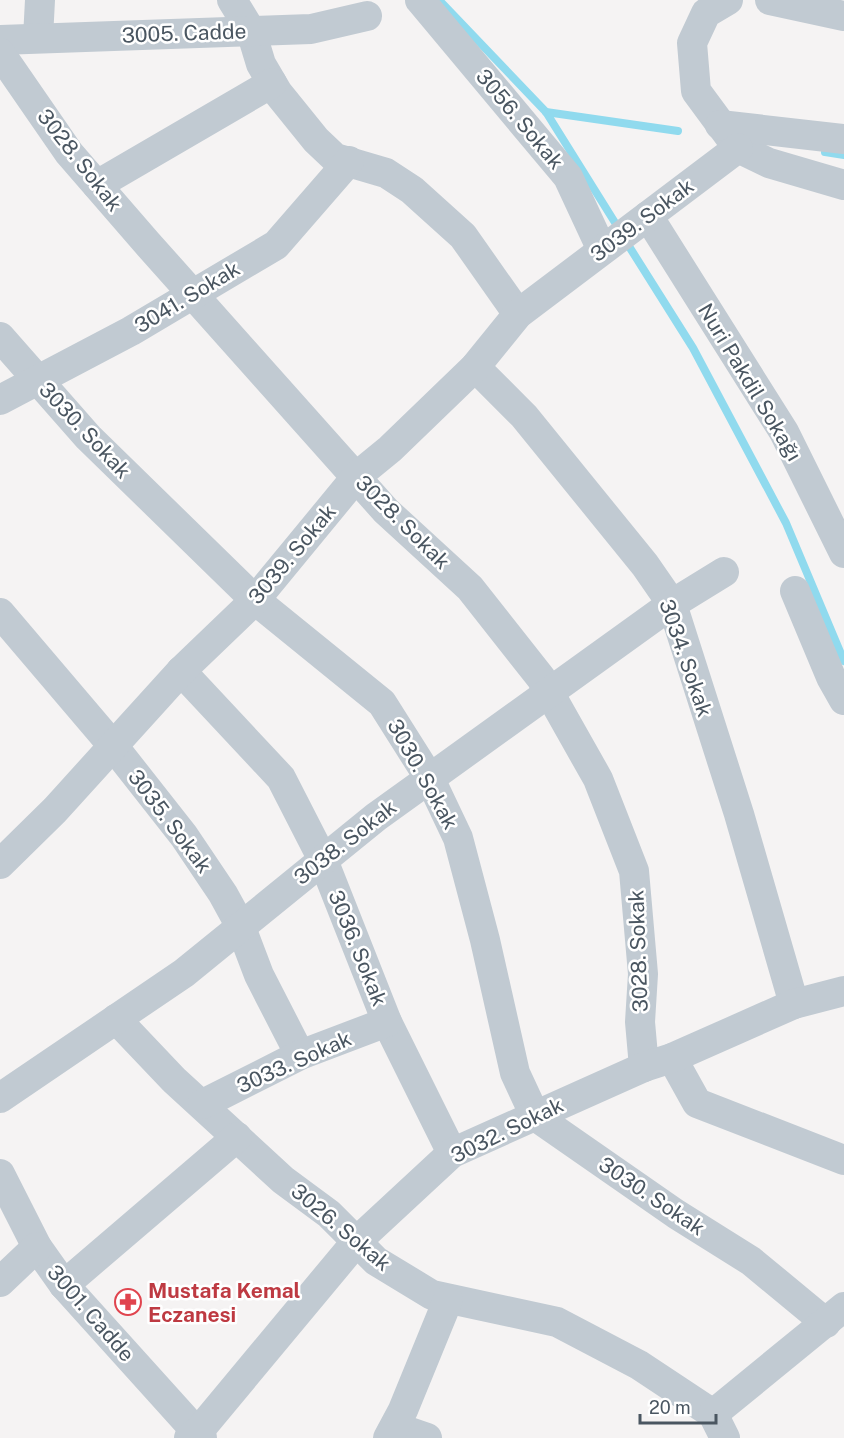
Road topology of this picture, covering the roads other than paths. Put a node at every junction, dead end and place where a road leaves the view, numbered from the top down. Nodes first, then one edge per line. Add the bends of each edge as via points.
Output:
1 (40, 0) edge
2 (232, 0) edge
3 (420, 0) edge
4 (728, 0) edge
5 (770, 0) edge
6 (367, 16) dead end
7 (844, 16) edge
8 (251, 32) junction
9 (38, 38) junction
10 (0, 40) edge
11 (4, 70) edge
12 (272, 83) junction
13 (729, 136) junction
14 (844, 140) edge
15 (349, 161) junction
16 (97, 185) junction
17 (843, 187) edge
18 (624, 234) junction
19 (192, 292) junction
20 (518, 314) junction
21 (0, 337) edge
22 (475, 368) junction
23 (37, 379) junction
24 (0, 400) edge
25 (357, 476) junction
26 (844, 553) edge
27 (724, 572) dead end
28 (795, 591) dead end
29 (255, 600) junction
30 (672, 604) junction
31 (0, 613) edge
32 (181, 671) junction
33 (550, 694) junction
34 (844, 700) edge
35 (114, 747) junction
36 (430, 779) junction
37 (322, 860) junction
38 (0, 864) edge
39 (240, 925) junction
40 (844, 991) edge
41 (794, 1004) junction
42 (116, 1019) junction
43 (387, 1022) junction
44 (300, 1055) junction
45 (658, 1062) junction
46 (0, 1098) edge
47 (203, 1104) junction
48 (535, 1116) junction
49 (237, 1137) junction
50 (452, 1153) junction
51 (844, 1160) edge
52 (0, 1174) edge
53 (356, 1242) junction
54 (37, 1247) junction
55 (0, 1282) edge
56 (64, 1285) junction
57 (448, 1300) junction
58 (835, 1315) edge
59 (719, 1426) edge
60 (391, 1433) edge
61 (196, 1436) edge
62 (427, 1438) edge

1 - 9 street
2 - 8 street
3 - 18 street, 3056. Sokak via 568,177
4 - 13 street via 706,13 692,43 696,91
5 - 7 street
6 - 8 street, 3005. Cadde via 311,29
8 - 9 street, 3005. Cadde
8 - 12 street
9 - 10 street, 3005. Cadde
11 - 16 street, 3028. Sokak
12 - 15 street via 316,140 335,158
12 - 16 street
13 - 14 street
13 - 17 street via 769,163
13 - 18 street, 3039. Sokak
15 - 19 street, 3041. Sokak via 276,245
15 - 20 street via 386,173 412,190 463,236
16 - 19 street, 3028. Sokak
18 - 20 street, 3039. Sokak
18 - 26 street, Nuri Pakdil Sokağı via 784,432
19 - 23 street, 3041. Sokak via 131,331
19 - 25 street, 3028. Sokak
20 - 22 street, 3039. Sokak
21 - 23 street, 3030. Sokak
22 - 25 street, 3039. Sokak
22 - 30 street, 3034. Sokak via 524,416
23 - 24 street, 3041. Sokak
23 - 29 street, 3030. Sokak via 88,437
25 - 29 street, 3039. Sokak
25 - 33 street, 3028. Sokak via 386,511 470,588
27 - 30 street, 3038. Sokak
28 - 34 street
29 - 32 street, 3039. Sokak
29 - 36 street, 3030. Sokak via 382,703
30 - 33 street, 3038. Sokak
30 - 41 street, 3034. Sokak
31 - 35 street, 3035. Sokak
32 - 35 street, 3039. Sokak
32 - 37 street, 3036. Sokak via 281,778
33 - 36 street, 3038. Sokak
33 - 45 street, 3028. Sokak via 598,779 634,871 643,974 640,1022
35 - 38 street, 3039. Sokak
35 - 39 street, 3035. Sokak via 184,836
36 - 37 street, 3038. Sokak
36 - 48 street, 3030. Sokak via 458,838 515,1073
37 - 39 street, 3038. Sokak
37 - 43 street, 3036. Sokak
39 - 42 street, 3038. Sokak via 184,973
39 - 44 street, 3035. Sokak via 259,975
40 - 41 street, 3032. Sokak
41 - 45 street, 3032. Sokak
42 - 46 street, 3038. Sokak
42 - 47 street, 3026. Sokak via 174,1080
43 - 44 street, 3033. Sokak
43 - 50 street, 3036. Sokak
44 - 47 street, 3033. Sokak
45 - 48 street, 3032. Sokak
45 - 51 street, 3028. Sokak via 697,1103
47 - 49 street, 3026. Sokak
48 - 50 street, 3032. Sokak
48 - 58 street, 3030. Sokak via 676,1214
49 - 53 street, 3026. Sokak via 283,1180 329,1214
49 - 56 street
50 - 53 street, 3032. Sokak
52 - 54 street, 3001. Cadde
53 - 57 street, 3026. Sokak via 376,1261 432,1295
53 - 61 street, 3032. Sokak
54 - 55 street
54 - 56 street, 3001. Cadde
56 - 61 street, 3001. Cadde
57 - 59 street, 3026. Sokak via 557,1322 639,1365
57 - 60 street
58 - 59 street
60 - 62 street

